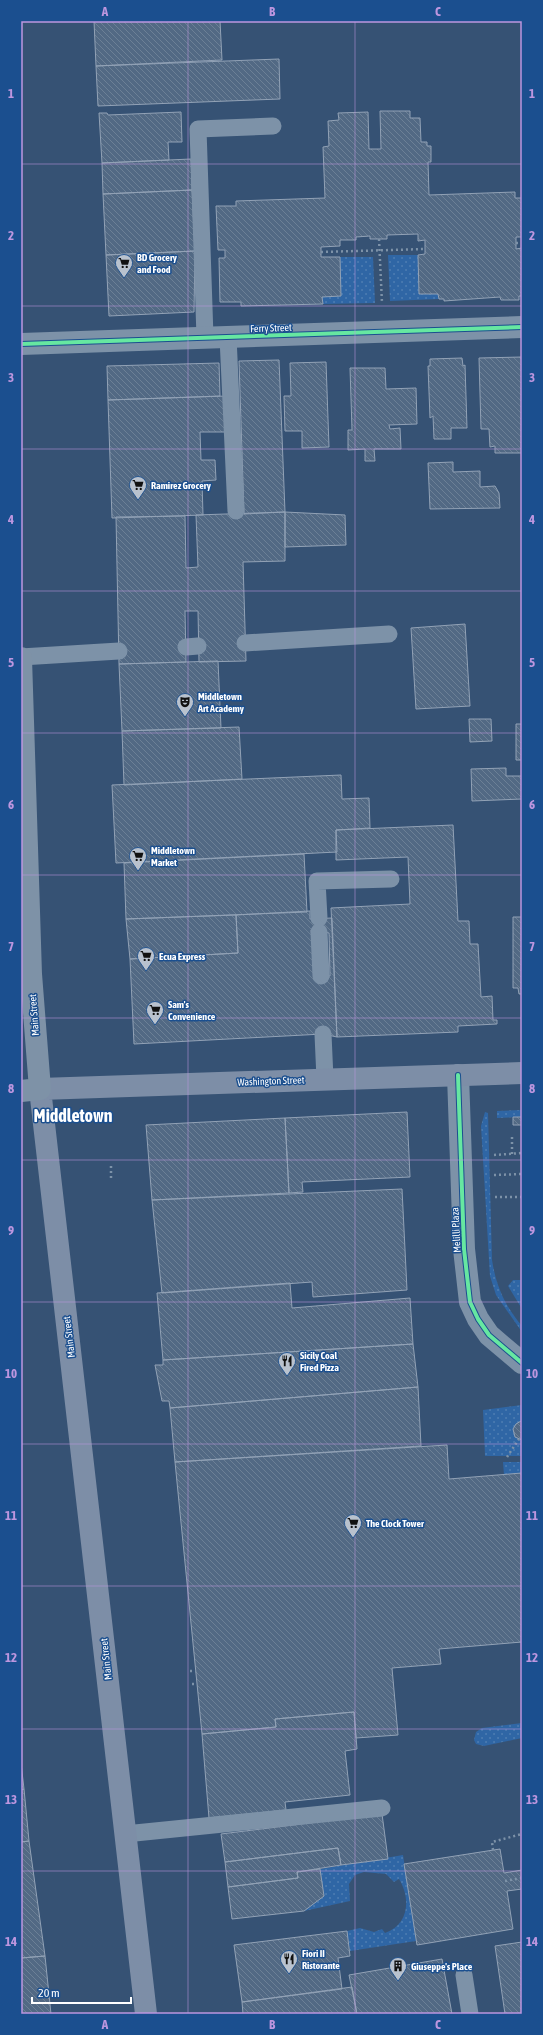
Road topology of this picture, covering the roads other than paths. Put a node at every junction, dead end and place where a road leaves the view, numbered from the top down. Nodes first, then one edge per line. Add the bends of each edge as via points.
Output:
1 (273, 126) dead end
2 (522, 327) edge
3 (205, 337) junction
4 (228, 337) junction
5 (21, 344) edge
6 (236, 511) dead end
7 (389, 634) dead end
8 (245, 643) dead end
9 (119, 651) dead end
10 (21, 658) edge
11 (391, 879) dead end
12 (321, 976) dead end
13 (323, 1034) dead end
14 (522, 1072) edge
15 (458, 1075) junction
16 (325, 1079) junction
17 (31, 1090) edge
18 (522, 1363) edge
19 (382, 1808) dead end
20 (126, 1834) junction
21 (464, 1975) dead end
22 (146, 2014) edge
23 (470, 2014) edge

1 - 3 lane via 198,129
2 - 4 street, Ferry Street
3 - 4 street, Ferry Street
3 - 5 street, Ferry Street
4 - 6 lane
7 - 8 lane
9 - 10 lane
10 - 17 highway, Main Street via 31,974
11 - 12 lane via 317,882
13 - 16 lane
14 - 15 main road, Washington Street
15 - 16 main road, Washington Street
15 - 18 street, Melilli Plaza via 464,1249 470,1302 489,1335
16 - 17 main road, Washington Street
17 - 20 main road, Main Street
19 - 20 lane
20 - 22 main road, Main Street
21 - 23 lane

